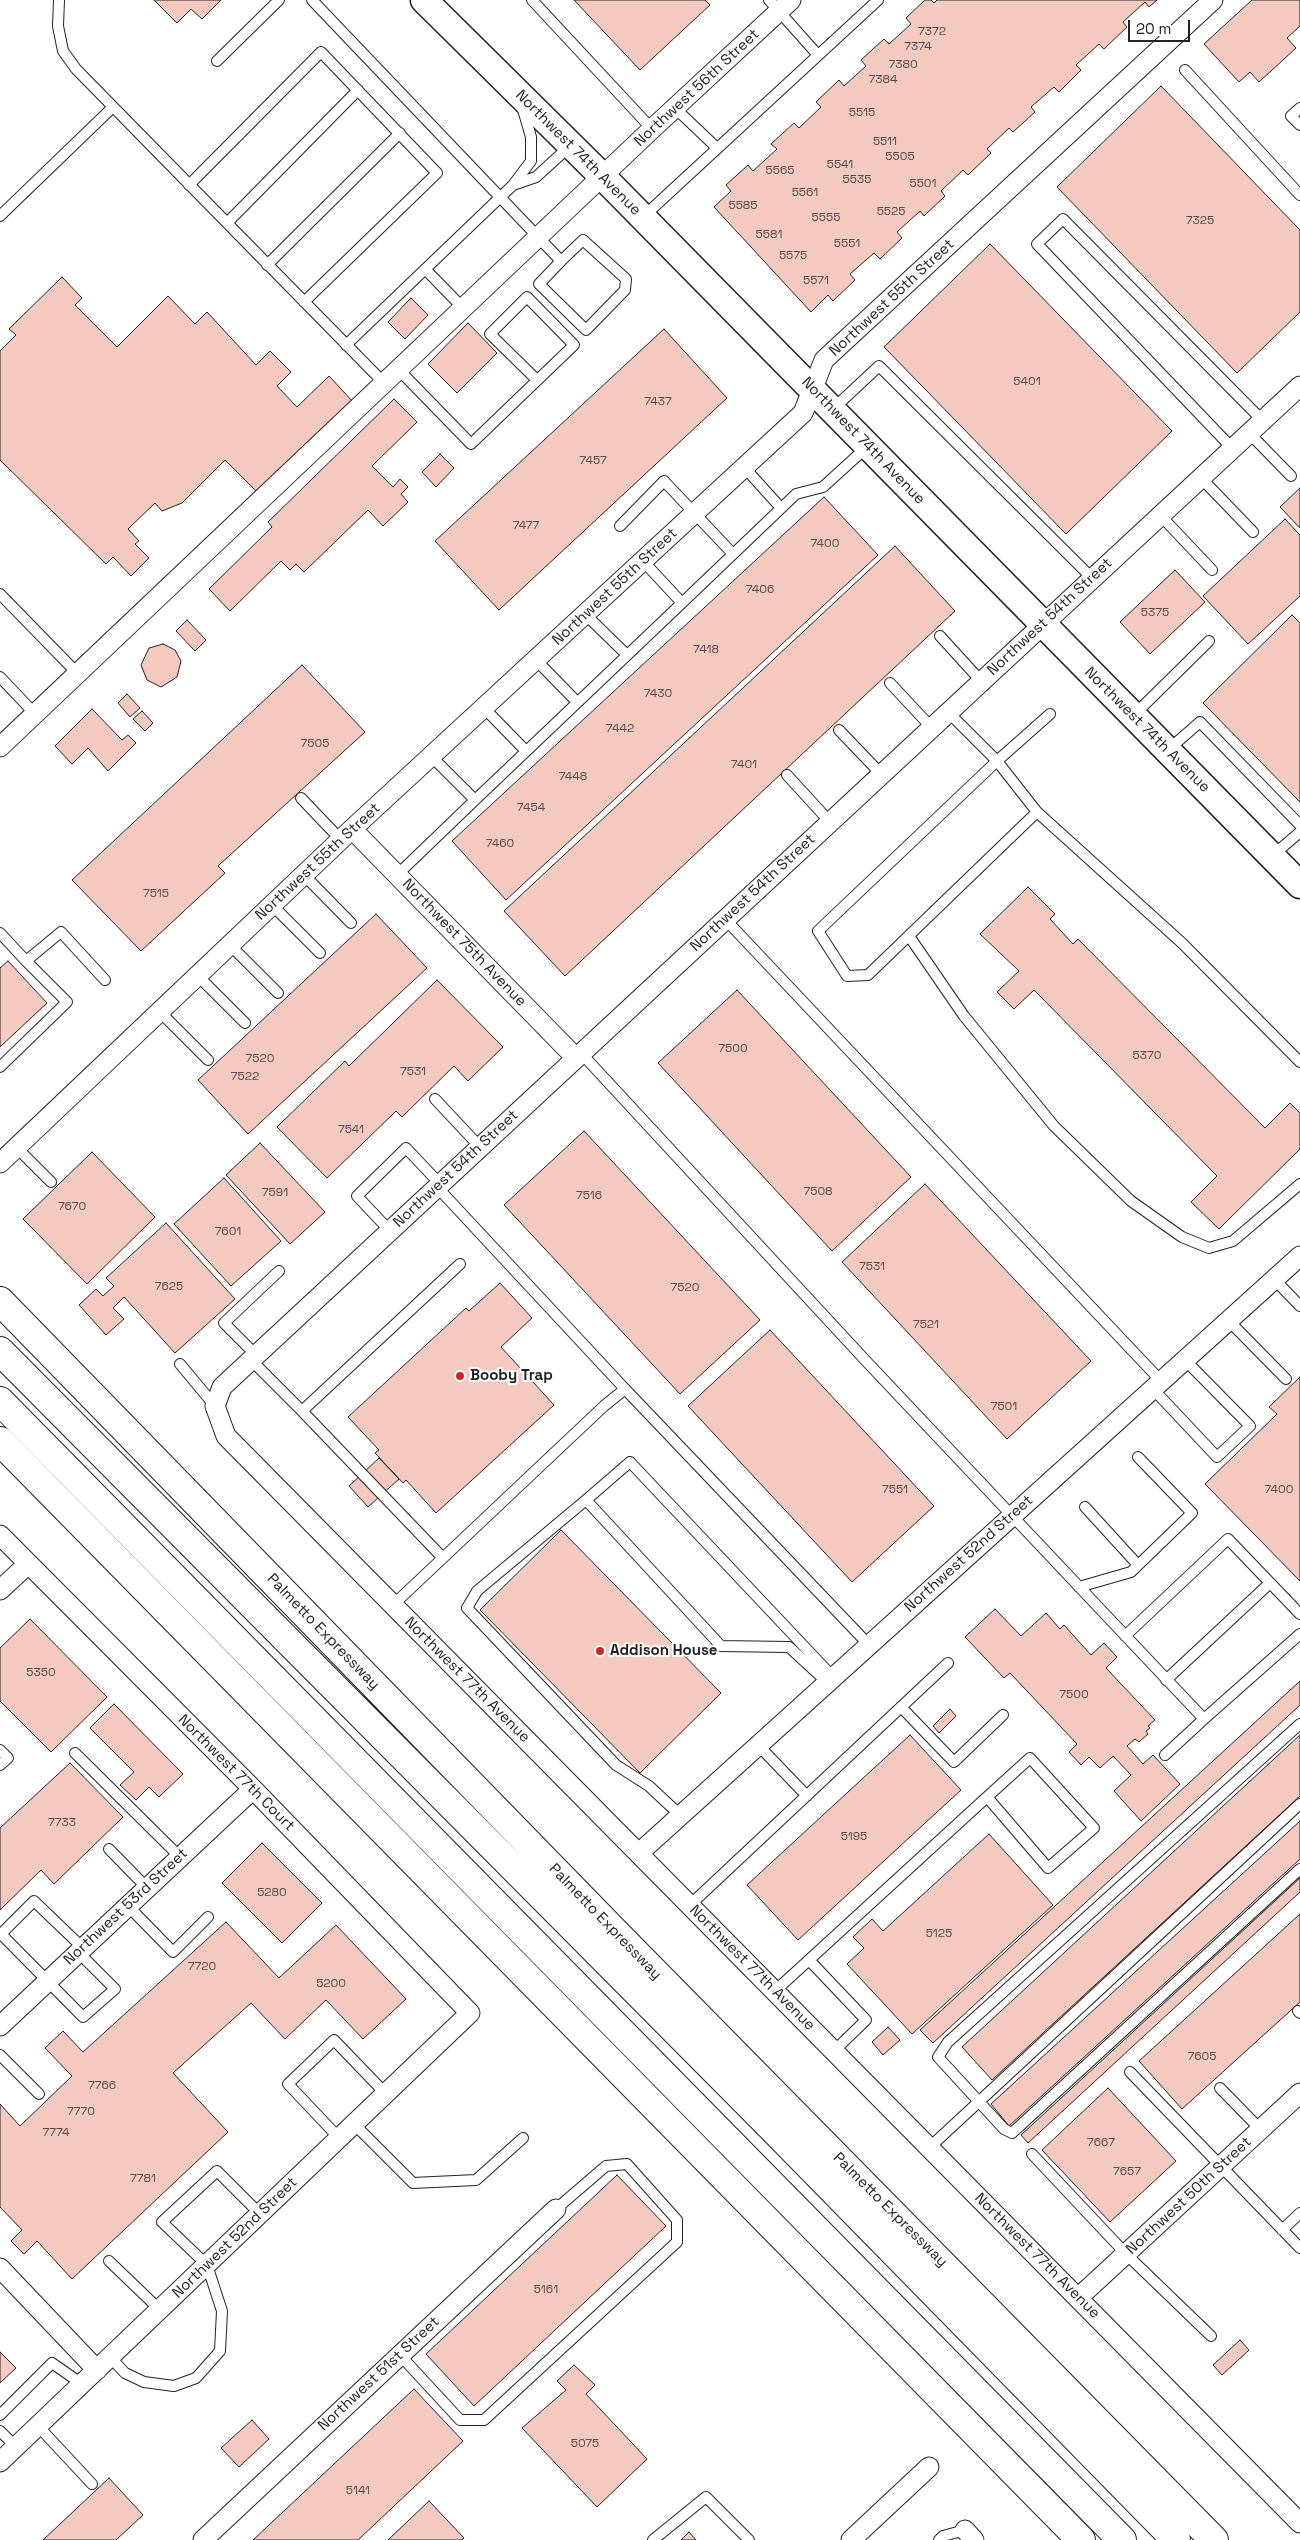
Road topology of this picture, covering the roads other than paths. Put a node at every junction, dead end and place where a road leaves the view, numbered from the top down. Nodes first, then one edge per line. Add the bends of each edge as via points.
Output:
1 (59, 0) edge
2 (279, 0) edge
3 (312, 0) edge
4 (424, 0) edge
5 (532, 0) edge
6 (878, 0) edge
7 (1213, 0) edge
8 (780, 4) edge
9 (817, 54) junction
10 (217, 61) dead end
11 (1184, 70) dead end
12 (358, 90) junction
13 (518, 93) junction
14 (113, 107) junction
15 (676, 108) junction
16 (1300, 108) edge
17 (1300, 125) edge
18 (652, 129) junction
19 (400, 133) junction
20 (570, 145) junction
21 (717, 148) junction
22 (603, 177) junction
23 (189, 184) junction
24 (513, 185) junction
25 (1300, 195) edge
26 (501, 197) junction
27 (0, 216) edge
28 (643, 217) junction
29 (227, 223) junction
30 (540, 237) junction
31 (561, 261) junction
32 (268, 264) junction
33 (426, 269) junction
34 (304, 302) junction
35 (464, 308) junction
36 (346, 345) junction
37 (399, 370) junction
38 (537, 380) junction
39 (384, 384) junction
40 (1300, 387) edge
41 (811, 388) junction
42 (833, 410) junction
43 (1256, 427) junction
44 (868, 446) junction
45 (1233, 448) junction
46 (744, 467) junction
47 (1291, 476) dead end
48 (1201, 478) junction
49 (781, 508) junction
50 (695, 513) junction
51 (1160, 516) junction
52 (620, 526) dead end
53 (1253, 532) dead end
54 (733, 554) junction
55 (643, 560) junction
56 (1212, 570) dead end
57 (1092, 578) junction
58 (0, 594) edge
59 (682, 603) junction
60 (585, 614) junction
61 (1042, 623) junction
62 (940, 636) dead end
63 (1209, 641) dead end
64 (627, 655) junction
65 (536, 660) junction
66 (78, 674) junction
67 (0, 677) edge
68 (981, 681) junction
69 (890, 683) dead end
70 (578, 702) junction
71 (484, 708) junction
72 (948, 712) junction
73 (35, 714) junction
74 (1050, 714) dead end
75 (1134, 716) junction
76 (932, 728) junction
77 (839, 730) dead end
78 (0, 747) edge
79 (1168, 750) junction
80 (526, 751) junction
81 (431, 756) junction
82 (997, 760) junction
83 (882, 774) junction
84 (787, 775) dead end
85 (301, 798) dead end
86 (475, 800) junction
87 (1037, 812) junction
88 (830, 822) junction
89 (1300, 825) edge
90 (1300, 832) edge
91 (347, 834) junction
92 (1272, 857) junction
93 (304, 875) junction
94 (397, 875) junction
95 (1300, 885) edge
96 (272, 905) junction
97 (725, 920) junction
98 (351, 922) dead end
99 (0, 933) edge
100 (909, 936) junction
101 (230, 945) junction
102 (320, 953) dead end
103 (26, 961) junction
104 (198, 976) junction
105 (105, 980) dead end
106 (278, 994) dead end
107 (160, 1012) junction
108 (245, 1023) dead end
109 (579, 1055) junction
110 (208, 1060) dead end
111 (1300, 1062) edge
112 (0, 1067) edge
113 (436, 1099) dead end
114 (480, 1147) junction
115 (16, 1148) junction
116 (0, 1164) edge
117 (51, 1182) dead end
118 (1300, 1184) edge
119 (439, 1185) junction
120 (390, 1231) junction
121 (1300, 1256) edge
122 (460, 1264) dead end
123 (279, 1271) dead end
124 (1274, 1279) junction
125 (0, 1301) edge
126 (1300, 1306) edge
127 (1228, 1320) junction
128 (0, 1351) edge
129 (254, 1358) junction
130 (1184, 1360) junction
131 (180, 1364) dead end
132 (1286, 1379) dead end
133 (1157, 1385) junction
134 (625, 1389) junction
135 (0, 1401) edge
136 (215, 1406) junction
137 (302, 1411) junction
138 (0, 1441) edge
139 (1138, 1457) dead end
140 (586, 1500) junction
141 (1085, 1507) dead end
142 (1012, 1516) junction
143 (0, 1535) edge
144 (442, 1558) junction
145 (28, 1564) junction
146 (1138, 1565) junction
147 (1270, 1583) junction
148 (1079, 1588) junction
149 (0, 1590) edge
150 (393, 1605) junction
151 (1300, 1614) edge
152 (1300, 1634) edge
153 (1125, 1636) junction
154 (869, 1645) junction
155 (948, 1663) dead end
156 (830, 1680) junction
157 (1166, 1680) junction
158 (901, 1707) junction
159 (1003, 1715) dead end
160 (1204, 1720) junction
161 (1300, 1724) edge
162 (758, 1745) junction
163 (0, 1750) edge
164 (75, 1753) dead end
165 (1165, 1755) dead end
166 (0, 1765) edge
167 (253, 1789) junction
168 (807, 1796) junction
169 (987, 1797) junction
170 (1300, 1804) edge
171 (680, 1815) junction
172 (109, 1849) dead end
173 (639, 1852) junction
174 (180, 1857) junction
175 (1300, 1869) edge
176 (147, 1888) junction
177 (690, 1905) junction
178 (128, 1906) junction
179 (208, 1917) dead end
180 (81, 1950) junction
181 (809, 1960) junction
182 (47, 1982) junction
183 (775, 1991) junction
184 (470, 2013) joint
185 (3, 2017) edge
186 (834, 2051) junction
187 (0, 2055) edge
188 (1130, 2072) dead end
189 (1220, 2088) dead end
190 (385, 2093) junction
191 (39, 2094) dead end
192 (1300, 2094) edge
193 (978, 2100) junction
194 (354, 2124) junction
195 (1261, 2130) junction
196 (339, 2138) junction
197 (523, 2138) dead end
198 (930, 2147) junction
199 (1032, 2154) dead end
200 (1221, 2166) junction
201 (556, 2208) joint
202 (1300, 2213) edge
203 (260, 2214) junction
204 (1282, 2230) junction
205 (1300, 2248) edge
206 (1126, 2254) junction
207 (110, 2261) dead end
208 (207, 2265) junction
209 (0, 2268) edge
210 (1078, 2298) junction
211 (160, 2310) junction
212 (1210, 2336) dead end
213 (399, 2354) junction
214 (103, 2364) junction
215 (82, 2384) junction
216 (0, 2415) edge
217 (38, 2426) junction
218 (0, 2431) edge
219 (16, 2447) junction
220 (0, 2462) edge
221 (929, 2467) dead end
222 (92, 2484) dead end
223 (1300, 2523) edge
224 (970, 2535) edge
225 (202, 2540) edge
226 (653, 2540) edge
227 (749, 2540) edge
228 (851, 2540) edge
229 (939, 2540) edge
230 (1082, 2540) edge
231 (1122, 2540) edge
232 (1176, 2540) edge
233 (1214, 2540) edge

1 - 14 lane via 58,26 63,51
2 - 10 lane
3 - 26 lane
4 - 13 street, Northwest 74th Avenue
5 - 18 lane
6 - 9 lane
7 - 41 street, Northwest 55th Street via 824,360
8 - 9 lane
8 - 15 street, Northwest 56th Street
9 - 21 lane
11 - 25 lane
12 - 19 lane
12 - 23 lane via 321,52
12 - 29 lane
13 - 20 street, Northwest 74th Avenue
13 - 24 lane via 531,137 531,161
14 - 23 lane
14 - 27 lane
15 - 18 street, Northwest 56th Street
15 - 21 lane
16 - 17 lane via 1291,116
18 - 22 street, Northwest 56th Street
19 - 32 lane
19 - 34 lane via 437,173
20 - 22 street, Northwest 74th Avenue
20 - 24 lane via 536,177
21 - 28 lane
22 - 28 street, Northwest 74th Avenue
22 - 30 street, Northwest 56th Street
23 - 29 lane
24 - 26 lane
26 - 30 lane
26 - 33 lane
28 - 41 street, Northwest 74th Avenue
29 - 32 lane
30 - 31 lane
30 - 35 street, Northwest 56th Street
31 - 31 lane via 584,240 626,279 625,290 586,330 539,284
32 - 34 lane
33 - 35 lane
33 - 36 lane
34 - 36 lane
35 - 37 street, Northwest 56th Street
36 - 39 lane
37 - 38 lane via 471,444
37 - 39 street, Northwest 56th Street
38 - 38 lane via 574,345 527,297 490,334
39 - 66 street, Northwest 56th Street
40 - 43 street, Northwest 54th Street
41 - 42 street, Northwest 74th Avenue
41 - 46 street, Northwest 55th Street via 802,413
42 - 44 street, Northwest 74th Avenue
42 - 57 lane via 879,366
43 - 45 street, Northwest 54th Street
43 - 45 lane via 1063,218 1037,244
43 - 47 lane
44 - 49 lane via 823,487 796,494
44 - 61 street, Northwest 74th Avenue
45 - 48 street, Northwest 54th Street
46 - 49 lane
46 - 50 street, Northwest 55th Street
48 - 51 street, Northwest 54th Street
48 - 53 lane
49 - 54 lane
50 - 52 lane via 664,481
50 - 54 lane
50 - 55 street, Northwest 55th Street
51 - 56 lane
51 - 57 street, Northwest 54th Street
54 - 59 lane
55 - 59 lane
55 - 60 street, Northwest 55th Street
57 - 61 street, Northwest 54th Street
58 - 66 lane
59 - 64 lane
60 - 64 lane
60 - 65 street, Northwest 55th Street
61 - 68 street, Northwest 54th Street
61 - 75 street, Northwest 74th Avenue
62 - 68 lane
63 - 75 lane
64 - 70 lane
65 - 70 lane
65 - 71 street, Northwest 55th Street
66 - 73 street, Northwest 56th Street
67 - 73 lane
68 - 72 street, Northwest 54th Street
69 - 76 lane
70 - 80 lane
71 - 80 lane
71 - 81 street, Northwest 55th Street
72 - 76 street, Northwest 54th Street
72 - 82 lane
73 - 78 street, Northwest 56th Street
74 - 82 lane
75 - 79 street, Northwest 74th Avenue
76 - 83 street, Northwest 54th Street
77 - 83 lane
79 - 89 lane via 1200,722
79 - 92 street, Northwest 74th Avenue
80 - 86 lane
81 - 86 lane
81 - 91 street, Northwest 55th Street
82 - 87 lane
82 - 100 lane via 818,931 846,976 868,975
83 - 88 street, Northwest 54th Street
84 - 88 lane
85 - 91 lane
86 - 94 lane
87 - 100 lane
87 - 111 lane via 1182,943
88 - 97 street, Northwest 54th Street
90 - 92 lane
91 - 93 street, Northwest 55th Street
91 - 94 street, Northwest 75th Avenue
92 - 95 street, Northwest 74th Avenue
93 - 96 street, Northwest 55th Street
93 - 98 lane
94 - 109 street, Northwest 75th Avenue
96 - 101 street, Northwest 55th Street
96 - 102 lane
97 - 109 street, Northwest 54th Street
97 - 133 lane
99 - 103 lane
100 - 118 lane via 964,1016 1054,1126 1131,1201 1182,1237 1209,1248 1233,1241
101 - 104 street, Northwest 55th Street
101 - 106 lane
103 - 105 lane via 61,932
103 - 112 lane via 67,1002
104 - 107 street, Northwest 55th Street
104 - 108 lane
107 - 110 lane
107 - 115 street, Northwest 55th Street
109 - 114 street, Northwest 54th Street
109 - 142 lane
113 - 114 lane
114 - 119 street, Northwest 54th Street
115 - 116 street, Northwest 55th Street
115 - 117 lane
119 - 120 street, Northwest 54th Street
119 - 120 lane via 406,1148 356,1196
119 - 134 lane
120 - 129 street, Northwest 54th Street
121 - 124 street, Northwest 52nd Street
122 - 137 lane
123 - 129 lane via 224,1323
124 - 126 lane
124 - 127 street, Northwest 52nd Street
125 - 233 highway, Palmetto Expressway
127 - 130 street, Northwest 52nd Street
127 - 132 lane
128 - 232 highway
129 - 136 street, Northwest 54th Street via 222,1387
129 - 137 lane
130 - 133 street, Northwest 52nd Street
130 - 133 lane via 1250,1426 1217,1457
131 - 136 lane
133 - 142 street, Northwest 52nd Street
134 - 144 lane
134 - 154 lane
135 - 231 highway
136 - 150 street, Northwest 77th Avenue via 226,1436
137 - 144 lane
138 - 230 highway
139 - 146 lane via 1192,1513
140 - 156 lane via 721,1646 789,1647
140 - 156 lane via 630,1462
140 - 171 lane via 476,1591 467,1608 616,1766 649,1786
141 - 146 lane
142 - 148 lane
142 - 154 street, Northwest 52nd Street
143 - 145 street, Northwest 77th Court
144 - 150 lane
145 - 149 street
145 - 167 street, Northwest 77th Court
146 - 148 lane via 1130,1572
147 - 151 lane
147 - 153 lane via 1228,1539
147 - 157 lane
148 - 153 lane
150 - 173 street, Northwest 77th Avenue
152 - 160 lane
153 - 157 lane
154 - 156 street, Northwest 52nd Street
155 - 158 lane
156 - 162 street, Northwest 52nd Street
157 - 160 lane
158 - 159 lane via 954,1762
158 - 168 lane
160 - 165 lane
161 - 193 lane via 948,2042 938,2057
162 - 168 lane
162 - 171 street, Northwest 52nd Street
163 - 166 lane via 8,1758
164 - 174 lane
167 - 174 street, Northwest 53rd Street
167 - 184 street, Northwest 77th Court
168 - 177 lane
169 - 169 lane via 1048,1868 1094,1828 1030,1758
169 - 181 lane
170 - 193 lane
171 - 173 street, Northwest 52nd Street
172 - 176 lane
173 - 177 street, Northwest 77th Avenue
174 - 176 street, Northwest 53rd Street
175 - 193 lane via 1012,2133 1004,2129
176 - 178 street, Northwest 53rd Street
177 - 183 street, Northwest 77th Avenue
178 - 179 lane via 173,1952
178 - 180 street, Northwest 53rd Street
180 - 182 street, Northwest 53rd Street
180 - 182 lane via 115,1989 83,2017
180 - 182 lane via 34,1901 1,1934
181 - 183 lane
181 - 186 lane via 866,2020
182 - 185 street, Northwest 53rd Street
183 - 186 street, Northwest 77th Avenue
184 - 190 street, Northwest 52nd Street
186 - 198 street, Northwest 77th Avenue
187 - 191 lane
188 - 200 lane
189 - 195 lane
190 - 194 street, Northwest 52nd Street
190 - 196 lane via 334,2040 288,2084
192 - 195 street, Northwest 50th Street
193 - 198 lane
194 - 196 street, Northwest 52nd Street
194 - 197 lane via 413,2183 476,2180
195 - 200 street, Northwest 50th Street
196 - 203 street, Northwest 52nd Street
198 - 210 street, Northwest 77th Avenue
199 - 206 lane
200 - 204 lane
200 - 206 street, Northwest 50th Street
201 - 213 street, Northwest 51st Street
201 - 213 lane via 606,2166 627,2164 677,2220 677,2242 484,2420 460,2420
202 - 204 lane
203 - 208 street, Northwest 52nd Street
203 - 208 lane via 217,2171 162,2222
204 - 205 lane
206 - 210 street, Northwest 50th Street
206 - 212 lane
207 - 211 lane
208 - 211 street, Northwest 52nd Street
208 - 214 lane via 222,2311 220,2351 196,2378 174,2386 144,2382
209 - 214 street
210 - 223 street, Northwest 77th Avenue
211 - 214 street, Northwest 52nd Street
213 - 225 street, Northwest 51st Street
214 - 215 street, Northwest 52nd Street
215 - 216 lane via 52,2363
215 - 217 street, Northwest 52nd Street
217 - 219 street, Northwest 52nd Street
217 - 222 lane
218 - 219 lane
219 - 220 street, Northwest 52nd Street
221 - 228 street
224 - 229 lane via 943,2536
226 - 227 lane via 706,2497

